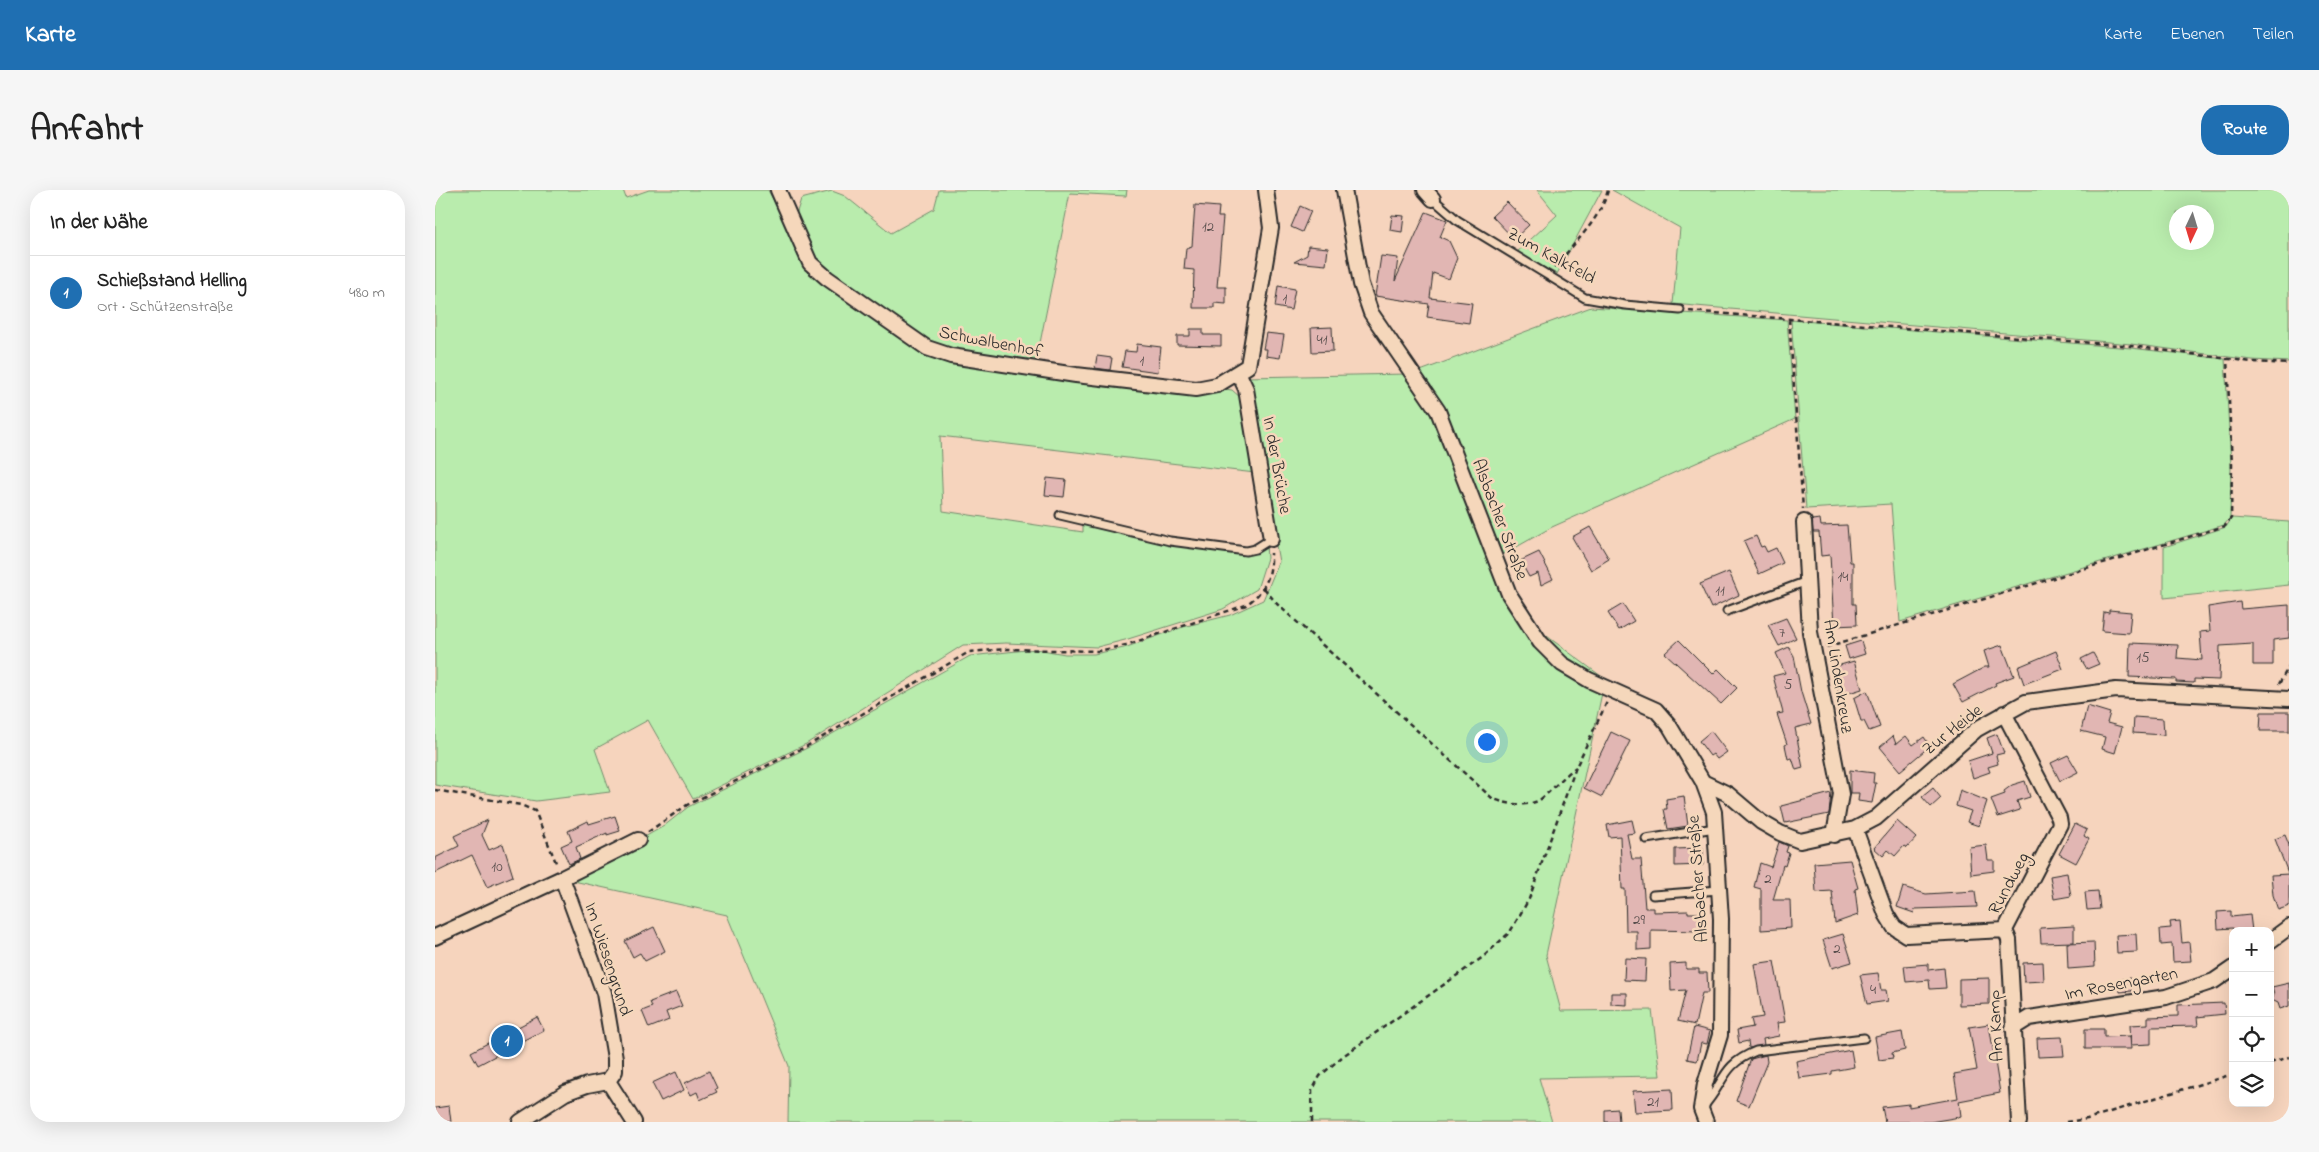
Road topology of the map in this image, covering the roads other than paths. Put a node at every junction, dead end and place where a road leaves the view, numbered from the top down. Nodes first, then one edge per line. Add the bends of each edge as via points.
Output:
1 (778, 190) edge
2 (1266, 190) edge
3 (1344, 190) edge
4 (1429, 194) edge
5 (1680, 310) road end
6 (1238, 372) junction
7 (1060, 515) dead end
8 (1804, 522) road end
9 (1271, 539) joint
10 (1808, 581) junction
11 (1727, 611) dead end
12 (2289, 700) edge
13 (2004, 713) junction
14 (1703, 782) junction
15 (1715, 828) junction
16 (1855, 829) junction
17 (1834, 835) junction
18 (1646, 839) dead end
19 (638, 840) road end
20 (562, 878) junction
21 (1719, 890) junction
22 (1653, 894) dead end
23 (2289, 927) edge
24 (2005, 930) junction
25 (435, 936) edge
26 (2274, 938) edge
27 (2229, 971) edge
28 (2013, 1028) junction
29 (1864, 1038) dead end
30 (608, 1081) junction
31 (1704, 1116) edge
32 (519, 1122) edge
33 (633, 1122) edge
34 (2019, 1122) edge

1 - 6 street, Schwalbenhof via 810,263 927,348 951,356 1196,389 1217,385
2 - 6 street via 1271,228 1248,366
3 - 14 street, Alsbacher Straße via 1361,284 1371,313 1437,411 1509,594 1540,642 1562,664 1589,680 1656,710 1669,725
4 - 5 lane, Zum Kalkfeld via 1457,220 1585,298
6 - 9 street, In der Brüche via 1246,389
7 - 9 lane, In der Brüche via 1170,542 1246,551
8 - 10 street, Am Lindenkreuz
10 - 11 lane
10 - 17 street, Am Lindenkreuz via 1813,651 1841,794
12 - 13 street, Zur Heide via 2116,690 2026,702
13 - 16 street, Zur Heide via 1977,729 1876,818
13 - 24 street, Rundweg via 2060,824
14 - 15 street, Alsbacher Straße via 1714,812
14 - 17 street, Zur Heide via 1728,794 1761,822 1780,833 1800,841
15 - 18 lane
15 - 21 street, Alsbacher Straße
16 - 17 street, Zur Heide
16 - 24 street, Rundweg via 1886,914 1894,927 1906,935
19 - 20 street
20 - 25 street
20 - 30 street, Im Wiesengrund via 605,993 615,1058 615,1071
21 - 22 lane
21 - 31 street, Alsbacher Straße via 1720,1035 1705,1084
23 - 26 street
24 - 28 street, Am Kamp via 2009,940
27 - 28 street, Im Rosengarten via 2215,981 2166,997 2029,1018
28 - 34 street, Am Kamp
29 - 31 lane via 1756,1051 1741,1057 1731,1065
30 - 32 street via 565,1093
30 - 33 street

